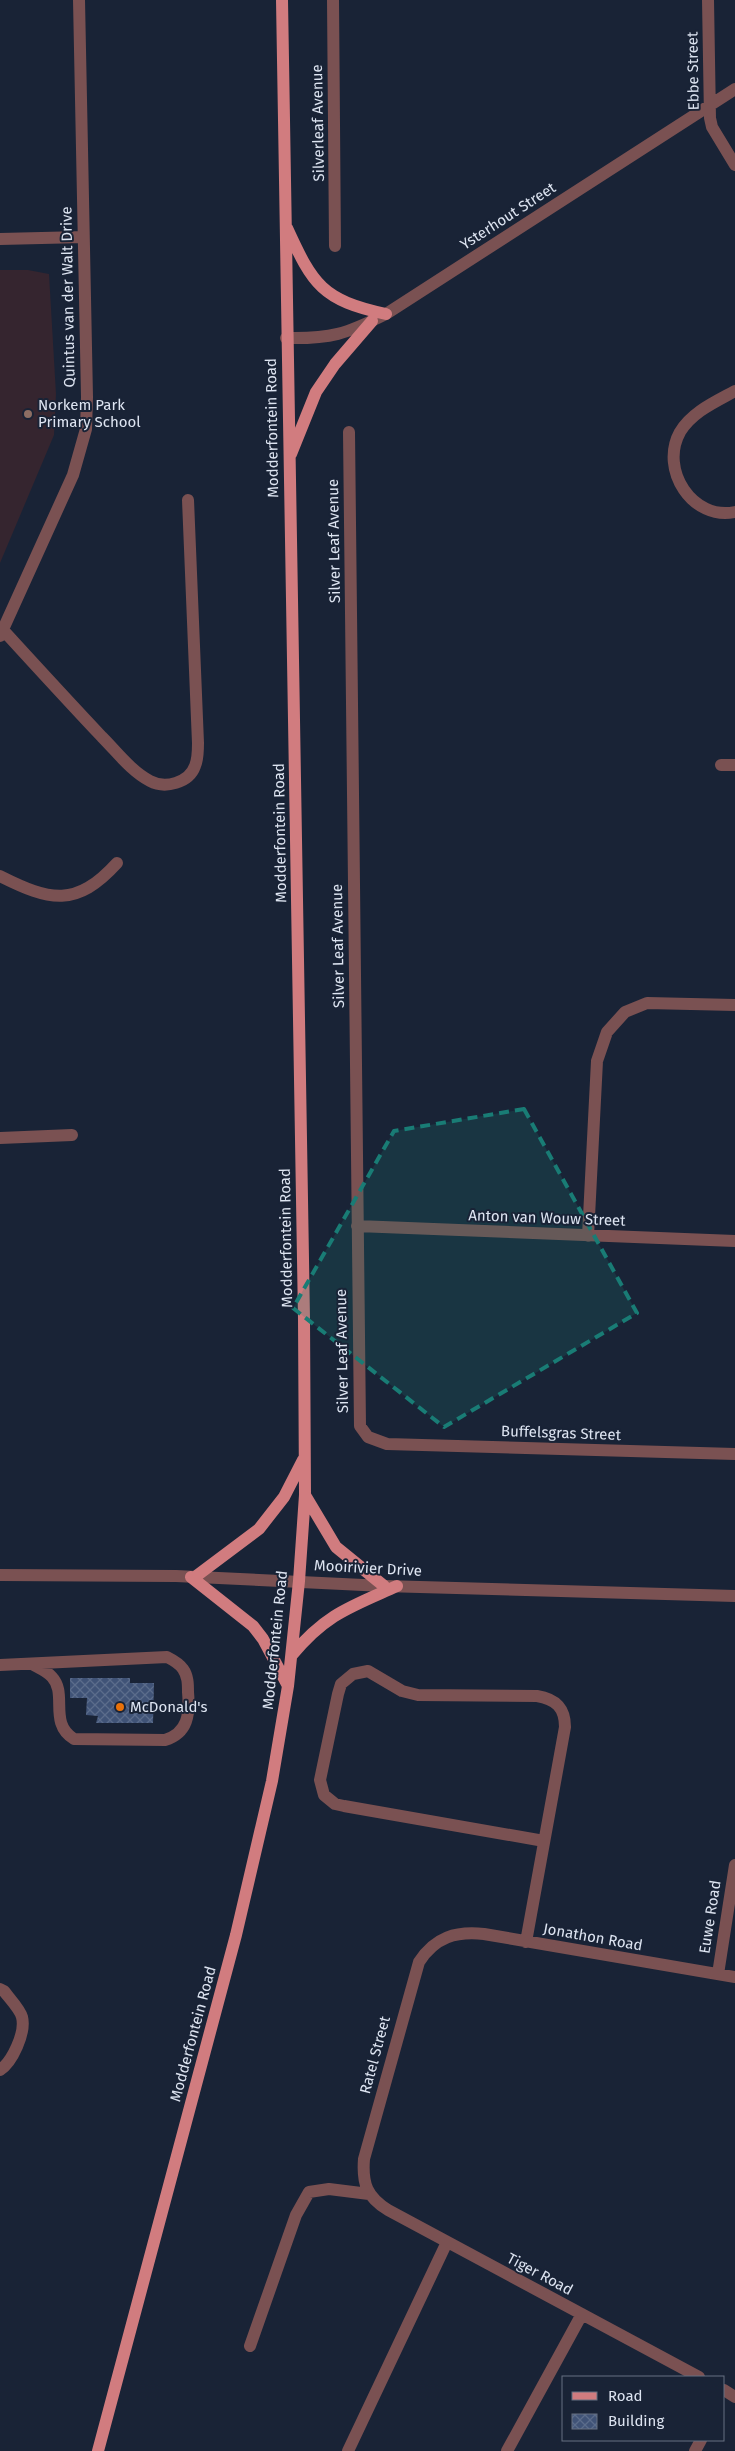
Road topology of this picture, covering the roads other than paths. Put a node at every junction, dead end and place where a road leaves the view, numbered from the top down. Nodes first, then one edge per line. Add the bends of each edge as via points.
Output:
1 (78, 0) edge
2 (282, 0) edge
3 (333, 0) edge
4 (708, 0) edge
5 (735, 89) edge
6 (710, 106) junction
7 (735, 165) edge
8 (285, 224) junction
9 (83, 237) junction
10 (0, 239) edge
11 (335, 246) dead end
12 (386, 314) junction
13 (372, 321) junction
14 (286, 338) junction
15 (735, 391) edge
16 (349, 432) dead end
17 (288, 462) junction
18 (188, 500) dead end
19 (735, 512) edge
20 (2, 634) edge
21 (721, 764) dead end
22 (735, 765) edge
23 (117, 864) dead end
24 (0, 876) edge
25 (735, 1006) edge
26 (72, 1135) dead end
27 (0, 1138) edge
28 (357, 1226) junction
29 (588, 1236) junction
30 (735, 1241) edge
31 (387, 1444) joint
32 (735, 1454) edge
33 (304, 1458) junction
34 (305, 1495) junction
35 (2, 1573) edge
36 (193, 1577) junction
37 (299, 1580) junction
38 (391, 1586) junction
39 (735, 1596) edge
40 (292, 1655) junction
41 (32, 1664) junction
42 (0, 1665) edge
43 (288, 1686) junction
44 (544, 1841) junction
45 (735, 1864) edge
46 (446, 1936) joint
47 (526, 1942) junction
48 (718, 1974) junction
49 (735, 1977) edge
50 (0, 1989) edge
51 (0, 2070) edge
52 (369, 2194) junction
53 (447, 2242) junction
54 (582, 2314) junction
55 (250, 2346) dead end
56 (697, 2376) edge
57 (98, 2451) edge
58 (348, 2451) edge
59 (507, 2451) edge

1 - 9 street, Quintus van der Walt Drive
2 - 8 main road, Modderfontein Road
3 - 11 street, Silverleaf Avenue
4 - 6 street, Ebbe Street
5 - 6 street, Ysterhout Street
6 - 7 street, Ebbe Street via 712,127
6 - 12 street, Ysterhout Street
8 - 12 main road via 301,258 322,288 346,304
8 - 14 main road, Modderfontein Road
9 - 10 street
9 - 20 street, Quintus van der Walt Drive via 86,429 73,474
12 - 13 street, Ysterhout Street
13 - 14 street, Ysterhout Street via 344,334 325,338
13 - 17 main road via 316,392
14 - 17 main road, Modderfontein Road
15 - 19 street via 688,421 677,440 674,460 677,482 685,493 714,510
16 - 28 street, Silver Leaf Avenue
17 - 33 main road, Modderfontein Road
18 - 20 street via 198,743 195,767 184,779 165,785 151,782 139,774
21 - 22 street
23 - 24 street via 93,887 64,896 37,893
25 - 29 street via 647,1003 625,1012 607,1032 597,1061
26 - 27 street
28 - 29 street, Anton van Wouw Street
28 - 31 street, Silver Leaf Avenue via 359,1420 368,1437
29 - 30 street, Anton van Wouw Street
31 - 32 street, Buffelsgras Street
33 - 34 main road, Modderfontein Road
33 - 36 main road via 284,1497 259,1529
34 - 37 main road, Modderfontein Road
34 - 38 main road via 336,1547
35 - 36 street, Mooirivier Drive
36 - 37 street, Mooirivier Drive
36 - 43 main road via 252,1626 263,1639
37 - 38 street, Mooirivier Drive
37 - 40 main road, Modderfontein Road
38 - 39 street, Mooirivier Drive
38 - 40 main road via 330,1617
40 - 43 main road, Modderfontein Road
41 - 41 street via 167,1656 177,1662 187,1676 189,1706 186,1723 174,1737 165,1740 74,1739 61,1725 53,1678
41 - 42 street
43 - 57 main road, Modderfontein Road via 264,1820 236,1935
44 - 44 street via 335,1804 324,1795 320,1771 341,1684 361,1671 375,1674 408,1694 537,1696 553,1700 563,1711 565,1727
44 - 47 street
45 - 48 street, Euwe Road
46 - 47 street, Jonathon Road via 469,1933
46 - 52 street, Ratel Street via 426,1950 413,1979 364,2159 364,2184
47 - 48 street, Jonathon Road
48 - 49 street, Jonathon Road
50 - 51 street via 22,2017 21,2040 7,2066
52 - 53 street, Tiger Road via 388,2210
52 - 55 street via 330,2189 309,2192 296,2214
53 - 54 street, Tiger Road
53 - 58 street
54 - 56 street, Tiger Road
54 - 59 street

